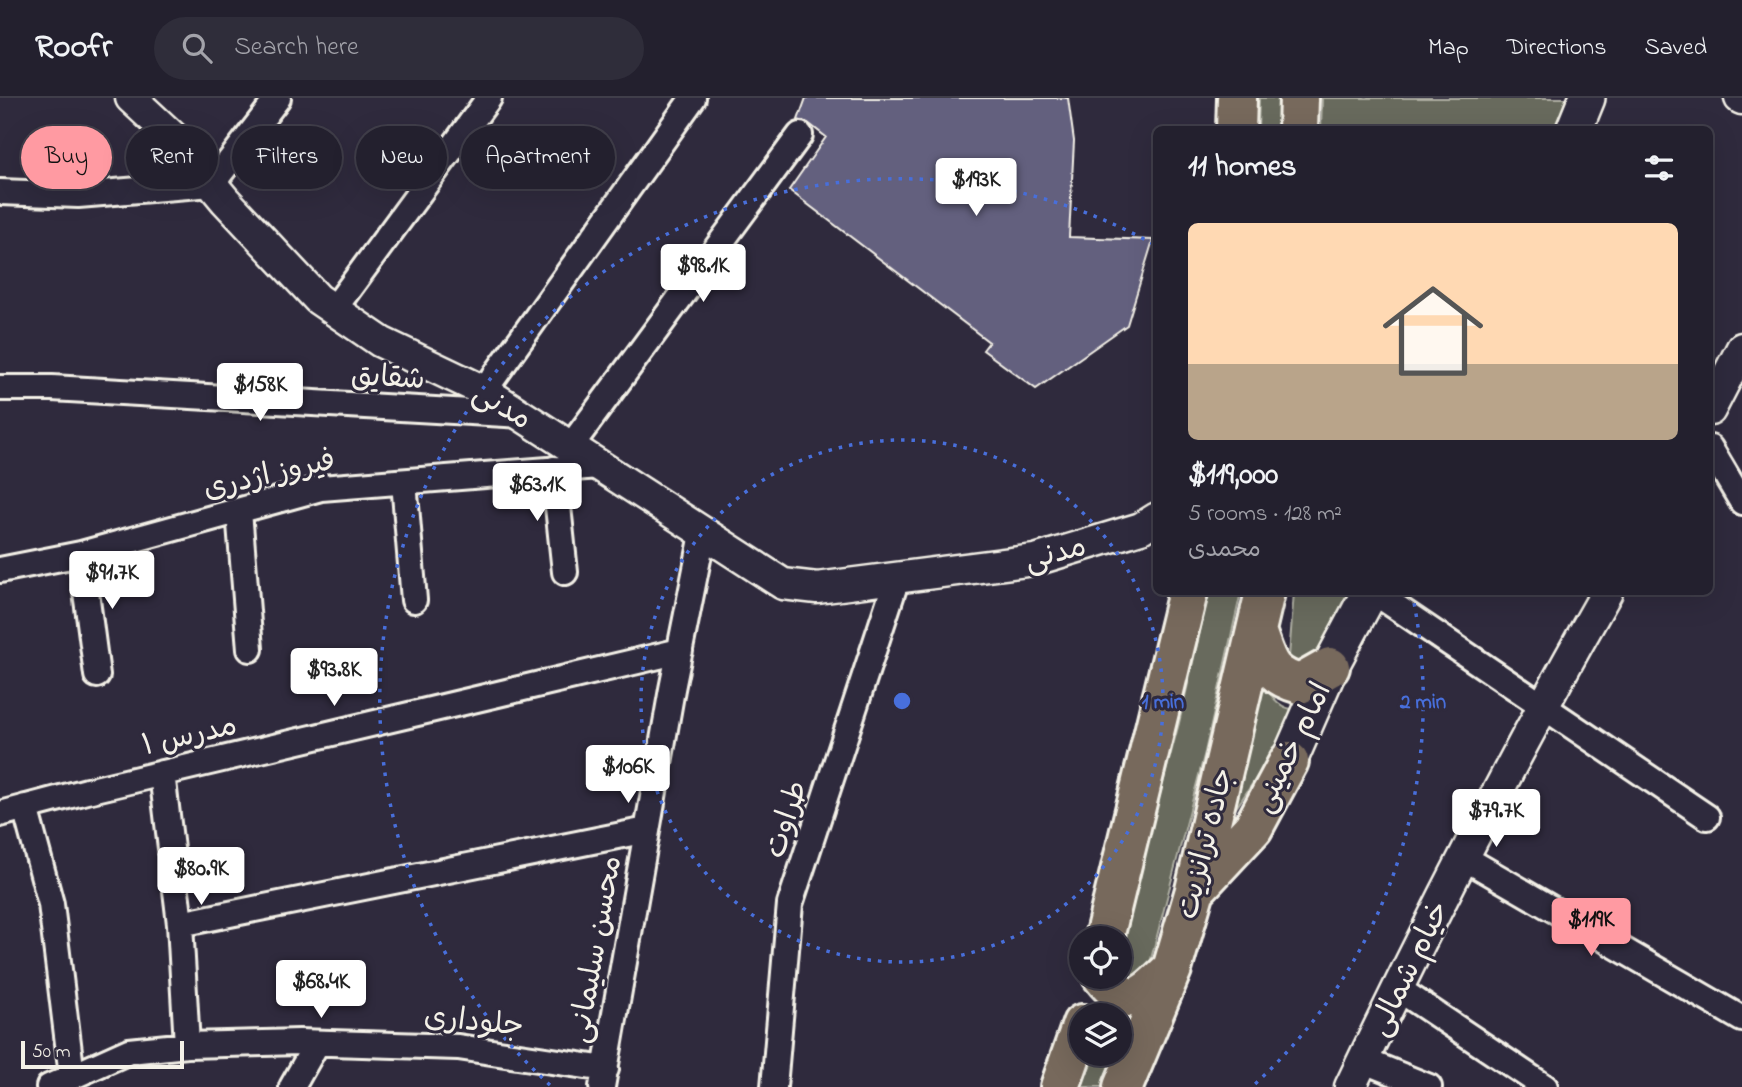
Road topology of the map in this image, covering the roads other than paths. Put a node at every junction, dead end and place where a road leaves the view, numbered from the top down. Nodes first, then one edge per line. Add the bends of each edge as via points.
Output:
1 (131, 98) edge
2 (278, 98) edge
3 (489, 98) edge
4 (693, 98) edge
5 (1237, 98) edge
6 (1299, 98) edge
7 (1587, 98) edge
8 (161, 126) edge
9 (1236, 126) edge
10 (1298, 126) edge
11 (1576, 126) edge
12 (800, 135) dead end
13 (218, 176) edge
14 (151, 189) edge
15 (217, 189) edge
16 (0, 192) edge
17 (334, 309) junction
18 (1742, 348) edge
19 (1734, 378) edge
20 (0, 388) edge
21 (484, 391) junction
22 (1713, 406) edge
23 (522, 415) junction
24 (1713, 453) edge
25 (562, 458) junction
26 (404, 482) junction
27 (1742, 502) edge
28 (239, 511) junction
29 (1152, 529) edge
30 (703, 534) junction
31 (81, 554) junction
32 (0, 570) edge
33 (565, 572) dead end
34 (897, 578) junction
35 (1187, 595) edge
36 (1264, 595) edge
37 (1370, 595) edge
38 (1376, 595) edge
39 (1605, 595) edge
40 (414, 600) dead end
41 (1256, 631) junction
42 (250, 649) dead end
43 (680, 651) junction
44 (1330, 667) junction
45 (97, 675) dead end
46 (1541, 707) junction
47 (1289, 761) joint
48 (162, 773) junction
49 (25, 807) junction
50 (0, 814) edge
51 (1707, 817) dead end
52 (647, 830) junction
53 (1463, 858) junction
54 (1195, 890) junction
55 (180, 924) junction
56 (1107, 926) edge
57 (1172, 969) junction
58 (1397, 988) junction
59 (1112, 989) edge
60 (1742, 1019) edge
61 (317, 1043) junction
62 (187, 1045) junction
63 (1132, 1051) edge
64 (1362, 1060) junction
65 (1069, 1061) edge
66 (72, 1076) junction
67 (604, 1078) edge
68 (48, 1087) edge
69 (292, 1087) edge
70 (774, 1087) edge
71 (1059, 1087) edge
72 (1350, 1087) edge
73 (1429, 1087) edge
74 (1545, 1087) edge

1 - 8 street, مدنی
2 - 13 street
3 - 17 street
4 - 21 street
5 - 9 main road
6 - 10 main road
7 - 11 main road
12 - 25 street
14 - 16 street via 78,195
15 - 17 street, مدنی via 318,299
17 - 21 street, مدنی via 381,341
18 - 19 street
19 - 22 street
20 - 23 street, شقایق
21 - 23 street, مدنی
23 - 25 street, مدنی
24 - 27 street
25 - 26 street, فیروز اژدری
25 - 30 street, مدنی via 599,466
25 - 33 street
26 - 28 street, فیروز اژدری via 321,488
26 - 40 street
28 - 31 street, فیروز اژدری
28 - 42 street
29 - 34 street, مدنی via 1035,560
30 - 34 street, مدنی via 783,584 817,588
30 - 43 street, محسن سلیمانی
31 - 32 street, فیروز اژدری
31 - 45 street
34 - 70 street, طراوت via 790,904
35 - 56 main road
36 - 41 main road, جاده ترانزیت
37 - 44 main road, امام خمینی
38 - 46 street
39 - 46 street, خیام شمالی
41 - 44 main road via 1269,667 1282,679 1300,684
41 - 54 main road, جاده ترانزیت
43 - 48 street, مدرس ۱
43 - 52 street, محسن سلیمانی
44 - 47 main road, امام خمینی
46 - 51 street
46 - 53 street, خیام شمالی
47 - 54 main road, امام خمینی via 1252,828
48 - 49 street, مدرس ۱
48 - 55 street
49 - 50 street, مدرس ۱
49 - 66 street via 51,904
52 - 55 street
52 - 67 street, محسن سلیمانی
53 - 58 street, خیام شمالی
53 - 60 street
54 - 57 main road, جاده ترانزیت
55 - 62 street
57 - 59 main road via 1134,999
57 - 63 main road, جاده ترانزیت
58 - 64 street, خیام شمالی
58 - 74 street
61 - 62 street, جلوداری
61 - 67 street, جلوداری via 458,1047
61 - 69 street
62 - 66 street, جلوداری via 129,1051
64 - 72 street, خیام شمالی
64 - 73 street
65 - 71 main road
66 - 68 street, جلوداری

